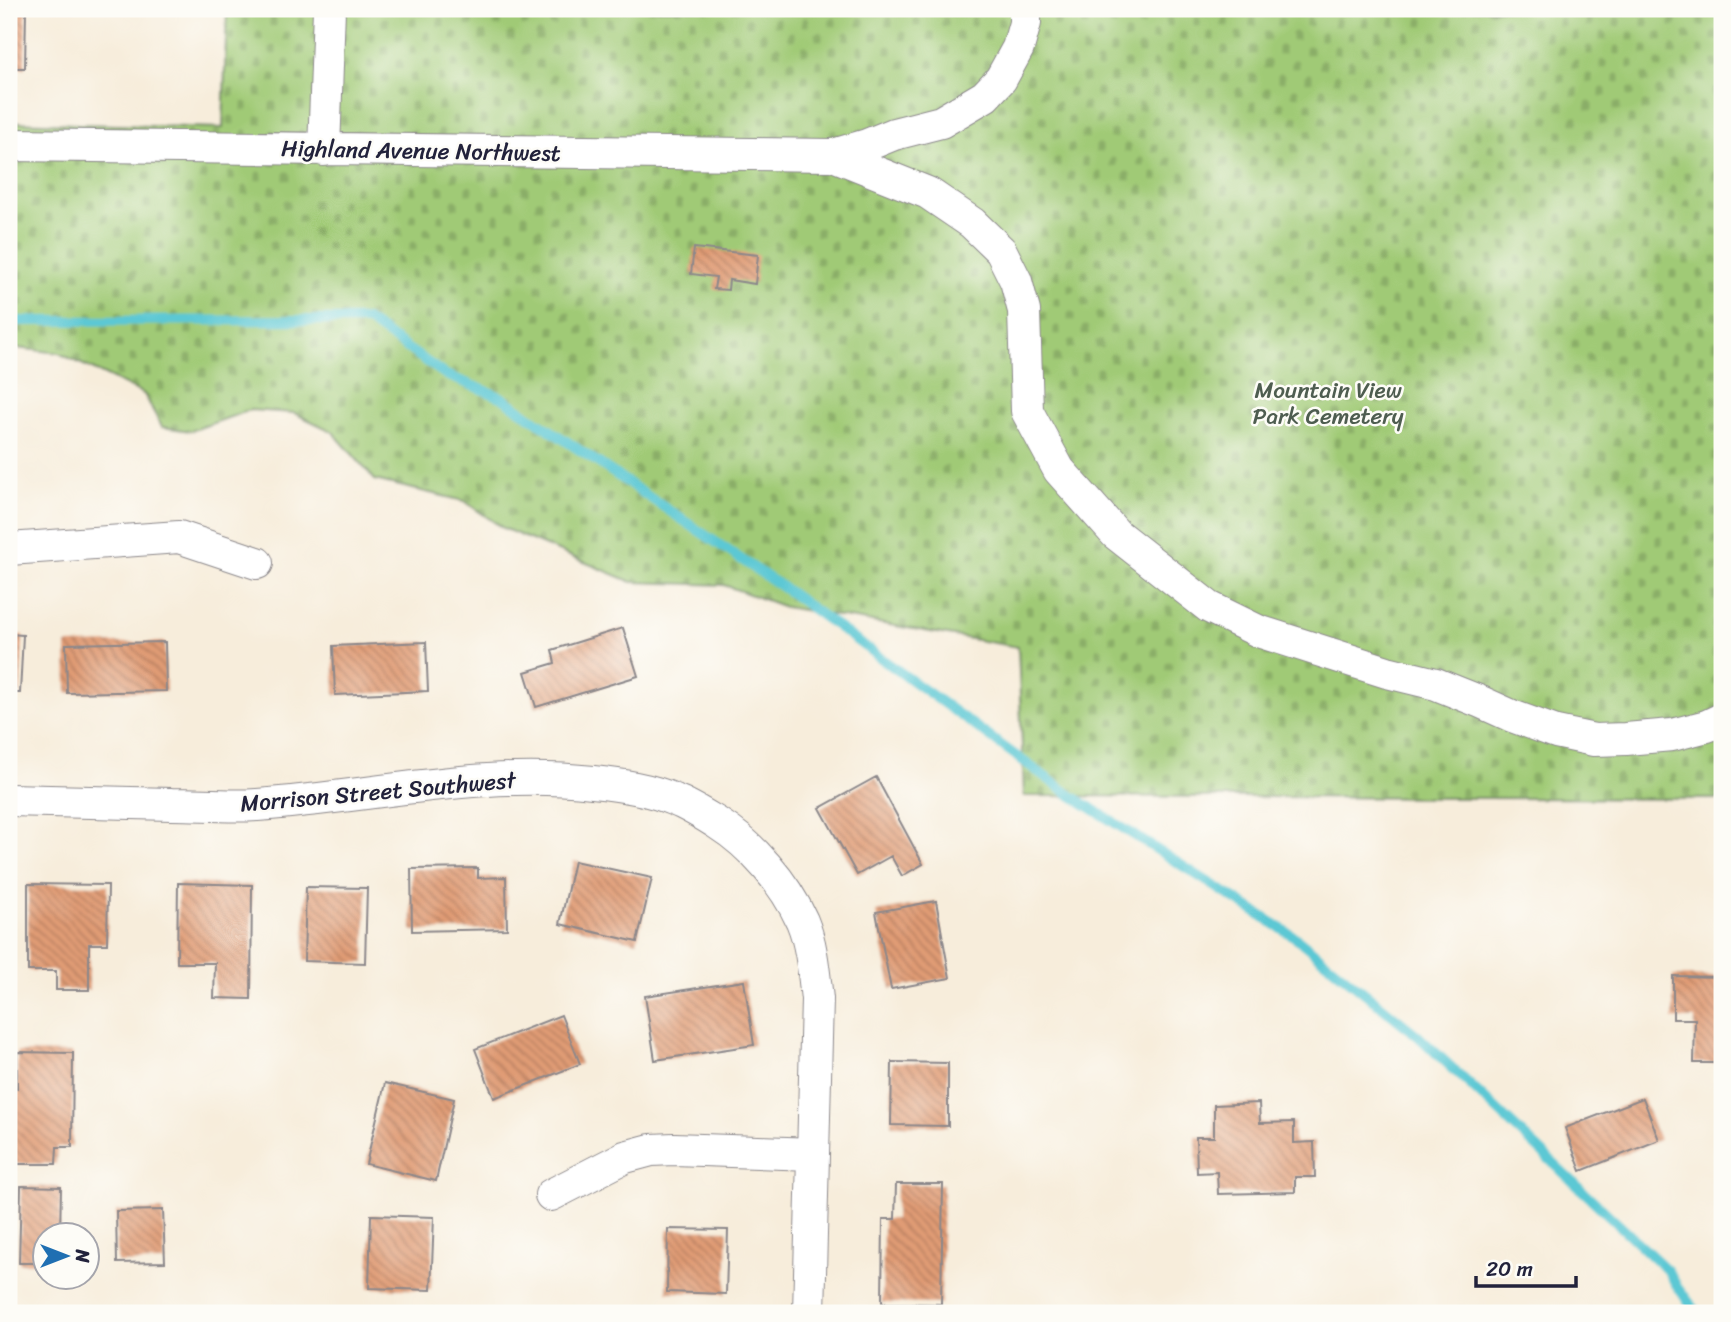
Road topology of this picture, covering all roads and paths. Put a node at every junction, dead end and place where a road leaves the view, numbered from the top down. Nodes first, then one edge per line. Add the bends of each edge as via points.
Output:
1 (329, 9) edge
2 (1026, 9) edge
3 (9, 145) edge
4 (324, 150) junction
5 (833, 155) junction
6 (9, 549) edge
7 (257, 563) dead end
8 (1722, 719) edge
9 (9, 800) edge
10 (813, 1154) junction
11 (551, 1195) dead end
12 (809, 1313) edge

1 - 4 street
2 - 5 street via 1018,48 1001,79 985,96 941,122
3 - 4 street, Highland Avenue Northwest
4 - 5 street, Highland Avenue Northwest
5 - 8 street via 928,193 972,223 1001,251 1024,311 1027,411 1059,470 1116,534 1209,607 1258,631 1436,684 1556,732 1594,740 1626,739 1672,735
6 - 7 street via 179,537
9 - 10 street, Morrison Street Southwest via 254,805 469,780 559,778 635,788 674,799 751,849 780,884 802,922 817,999
10 - 11 street via 651,1150 625,1157
10 - 12 street, Morrison Street Southwest

